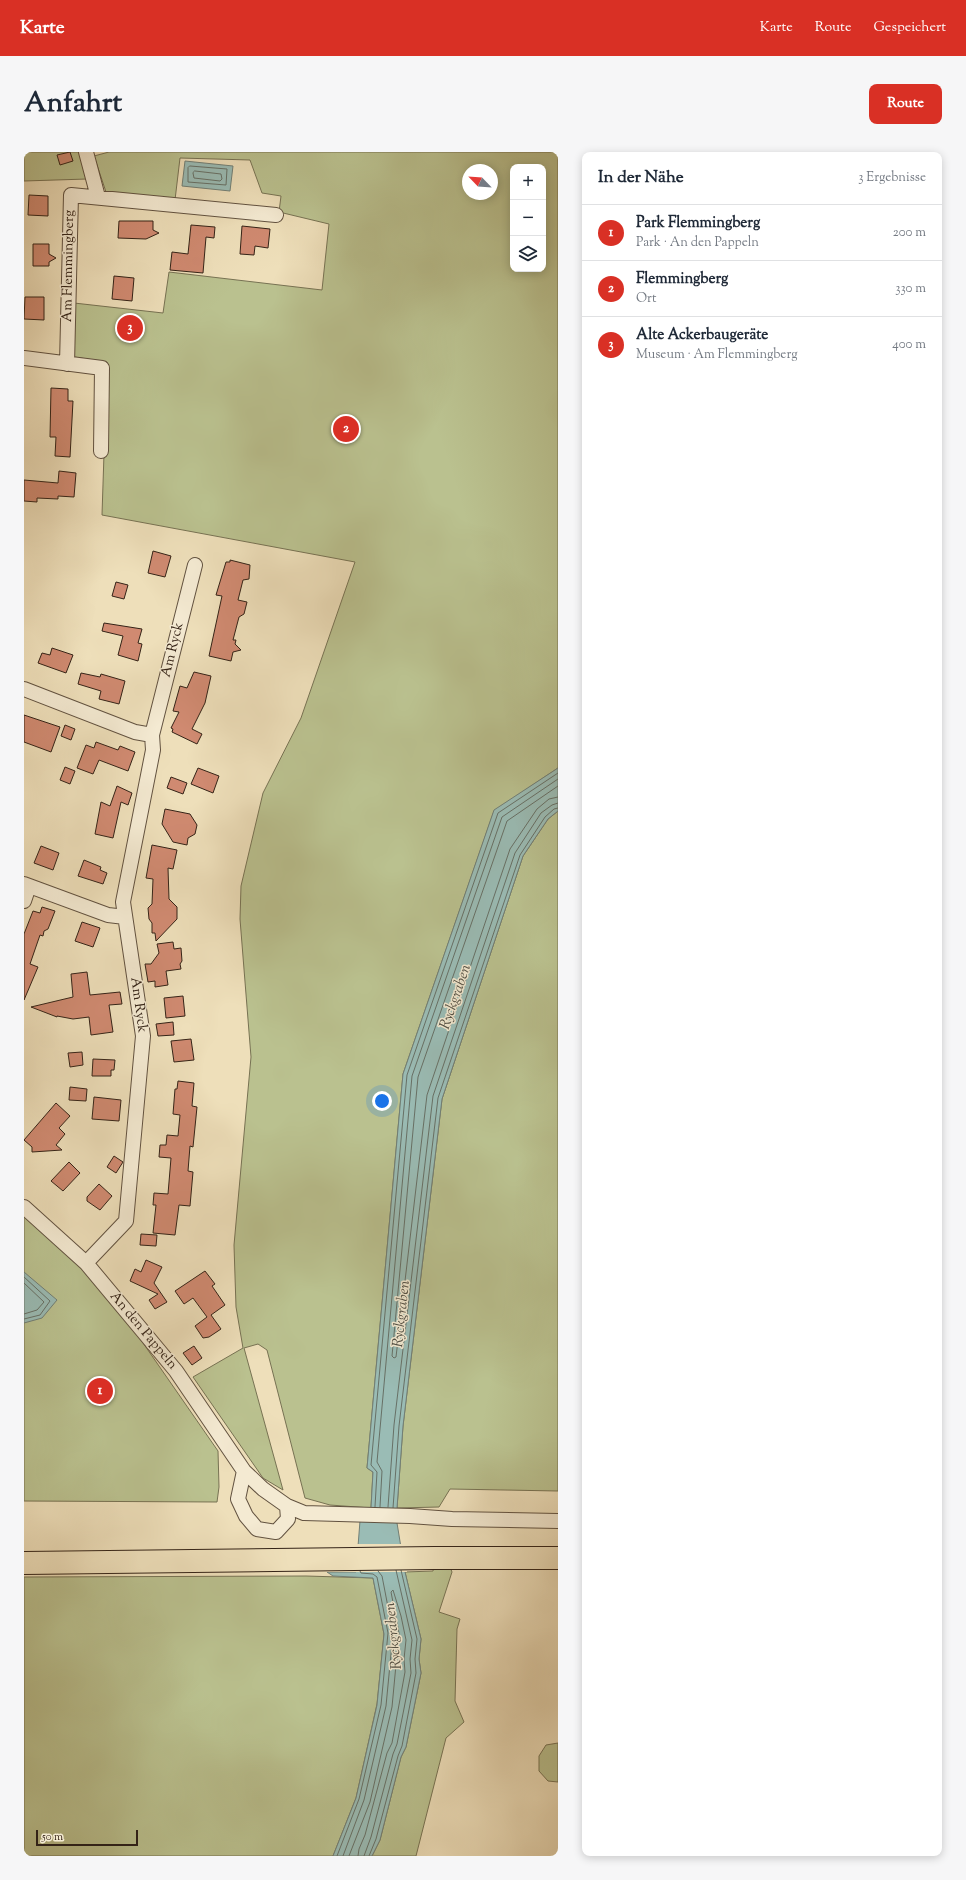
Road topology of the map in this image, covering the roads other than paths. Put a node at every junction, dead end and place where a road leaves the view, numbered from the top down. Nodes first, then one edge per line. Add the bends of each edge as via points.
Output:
1 (86, 152) edge
2 (98, 197) junction
3 (276, 215) dead end
4 (24, 358) edge
5 (67, 364) junction
6 (101, 451) dead end
7 (195, 565) dead end
8 (24, 689) edge
9 (152, 735) junction
10 (27, 885) edge
11 (24, 901) edge
12 (125, 917) junction
13 (24, 1207) edge
14 (86, 1262) junction
15 (244, 1471) junction
16 (287, 1506) junction
17 (558, 1521) edge
18 (558, 1558) edge
19 (24, 1563) edge

1 - 2 street
2 - 3 street, Am Flemmingberg
2 - 5 street, Am Flemmingberg via 71,195
4 - 5 street
5 - 6 street via 102,368
7 - 9 street, Am Ryck
8 - 9 street via 134,732
9 - 12 street, Am Ryck via 153,750 123,902
10 - 11 street
10 - 12 street via 108,915
12 - 14 street, Am Ryck via 143,1036 126,1221
13 - 14 street, An den Pappeln
14 - 15 street, An den Pappeln via 176,1371
15 - 16 street, An den Pappeln
15 - 16 street via 238,1499 246,1516 257,1529 276,1532 288,1519
16 - 17 street, An den Pappeln via 304,1513
18 - 19 highway

